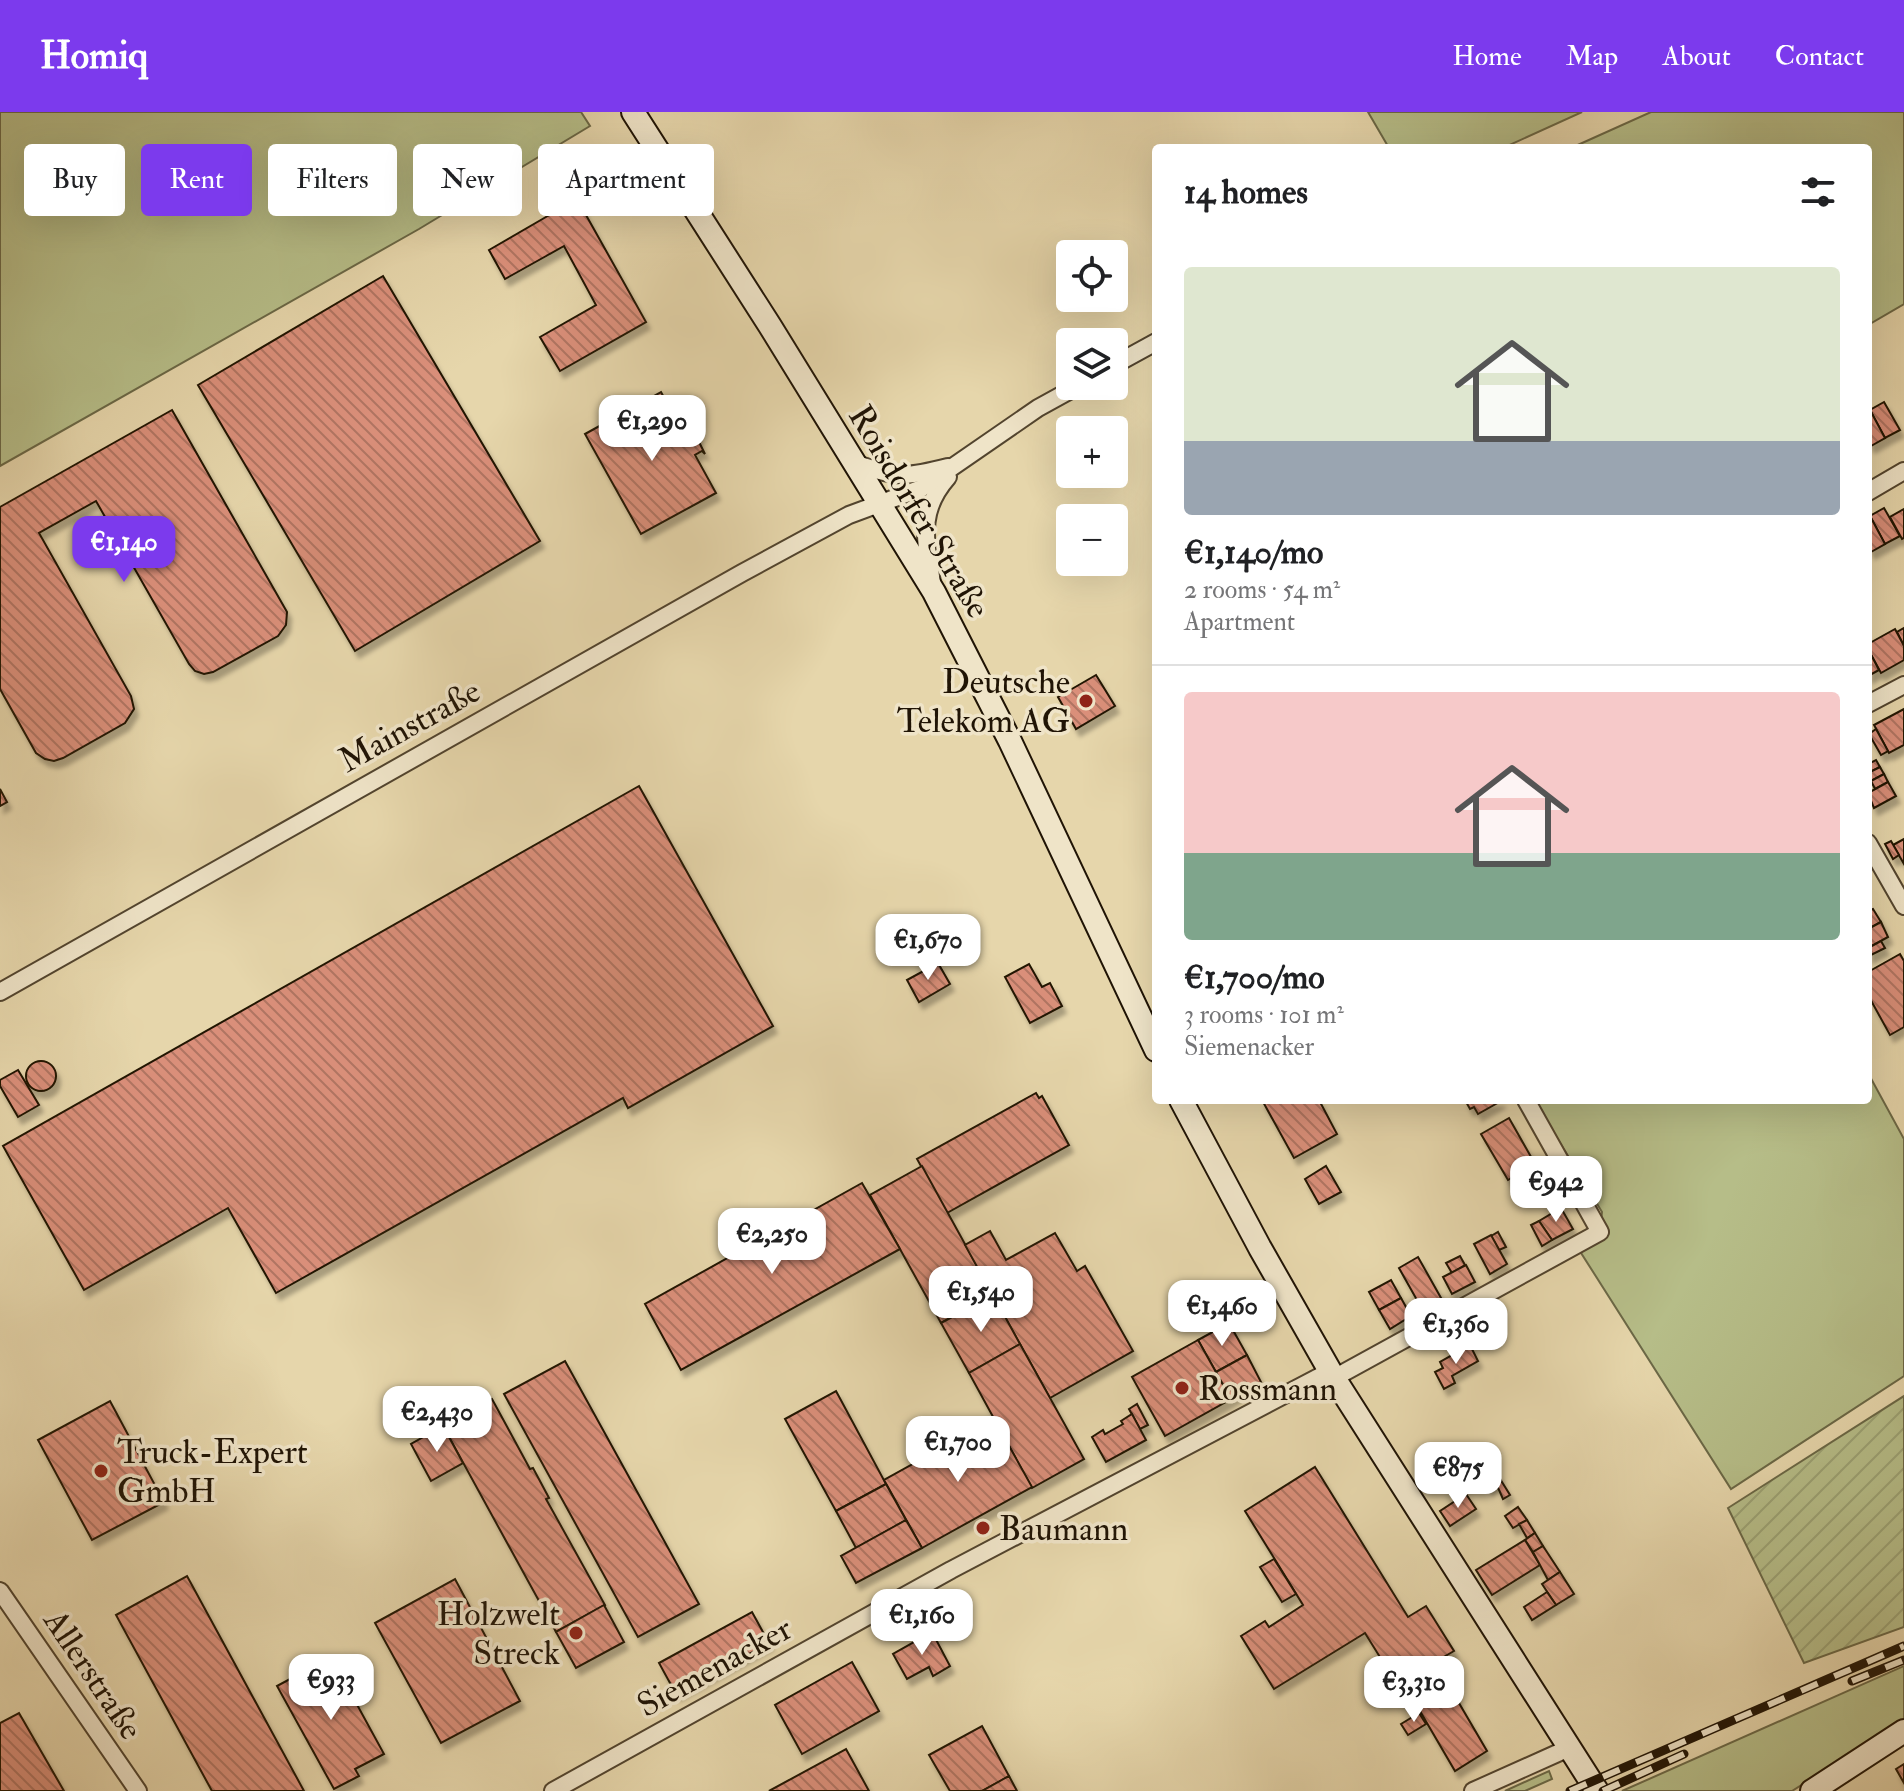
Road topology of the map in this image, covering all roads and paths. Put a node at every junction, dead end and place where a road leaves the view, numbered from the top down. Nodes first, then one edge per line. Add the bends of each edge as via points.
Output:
1 (633, 112) edge
2 (1152, 344) edge
3 (1128, 357) edge
4 (1056, 398) edge
5 (853, 463) junction
6 (961, 463) junction
7 (1904, 471) edge
8 (1872, 490) edge
9 (880, 503) junction
10 (934, 592) junction
11 (1904, 685) edge
12 (1872, 702) edge
13 (1872, 850) edge
14 (1903, 900) edge
15 (0, 992) edge
16 (1152, 1042) edge
17 (1183, 1104) edge
18 (1528, 1104) edge
19 (1332, 1375) junction
20 (0, 1591) edge
21 (1904, 1731) edge
22 (1569, 1748) junction
23 (138, 1791) edge
24 (553, 1791) edge
25 (1473, 1791) edge
26 (1597, 1791) edge
27 (1812, 1791) edge

1 - 5 main road, Roisdorfer Straße
2 - 3 street
4 - 6 street
5 - 6 street via 907,477
5 - 9 main road, Roisdorfer Straße
6 - 9 street, Mainstraße via 922,488
6 - 10 street via 938,489 926,519
7 - 8 street
9 - 10 main road, Roisdorfer Straße
9 - 15 street, Mainstraße via 639,630
10 - 16 main road, Roisdorfer Straße
11 - 12 street
13 - 14 street
17 - 19 main road
18 - 19 street, Siemenacker via 1600,1232
19 - 22 main road
19 - 24 street, Siemenacker via 938,1577
20 - 23 street, Allerstraße
21 - 27 main road
22 - 25 street
22 - 26 main road

